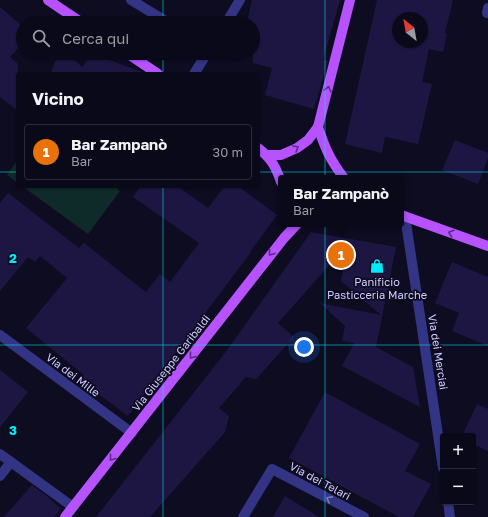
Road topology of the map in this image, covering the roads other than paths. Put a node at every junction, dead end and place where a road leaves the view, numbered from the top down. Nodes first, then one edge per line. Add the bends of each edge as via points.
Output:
1 (48, 0) edge
2 (132, 0) edge
3 (240, 0) edge
4 (350, 0) edge
5 (72, 16) edge
6 (158, 16) edge
7 (230, 16) edge
8 (137, 60) edge
9 (203, 60) edge
10 (155, 72) edge
11 (195, 72) edge
12 (318, 127) junction
13 (260, 150) edge
14 (267, 155) junction
15 (278, 175) edge
16 (342, 175) edge
17 (404, 216) edge
18 (404, 222) edge
19 (286, 227) edge
20 (294, 227) edge
21 (284, 238) junction
22 (488, 246) edge
23 (0, 335) edge
24 (132, 433) junction
25 (440, 449) edge
26 (0, 454) edge
27 (10, 462) junction
28 (0, 476) edge
29 (448, 505) edge
30 (73, 508) junction
31 (65, 517) edge
32 (243, 517) edge
33 (364, 517) edge
34 (450, 517) edge

1 - 5 main road
2 - 6 street
3 - 7 street
12 -> 4 main road
8 - 10 main road
9 - 11 street
14 -> 12 main road via 281,155 297,148 308,140
12 - 16 main road via 333,164
13 - 14 main road
14 - 15 main road
22 -> 17 main road
18 - 25 street, Via dei Merciai
19 - 21 main road
20 - 21 main road, Via Giuseppe Garibaldi
21 -> 24 main road, Via Giuseppe Garibaldi
23 - 24 street, Via dei Mille
24 -> 30 main road, Via Giuseppe Garibaldi
26 - 27 street
27 - 28 street
27 - 30 street
29 - 34 street
30 - 31 main road, Via Giuseppe Garibaldi
33 -> 32 street, Via dei Telari via 272,469

